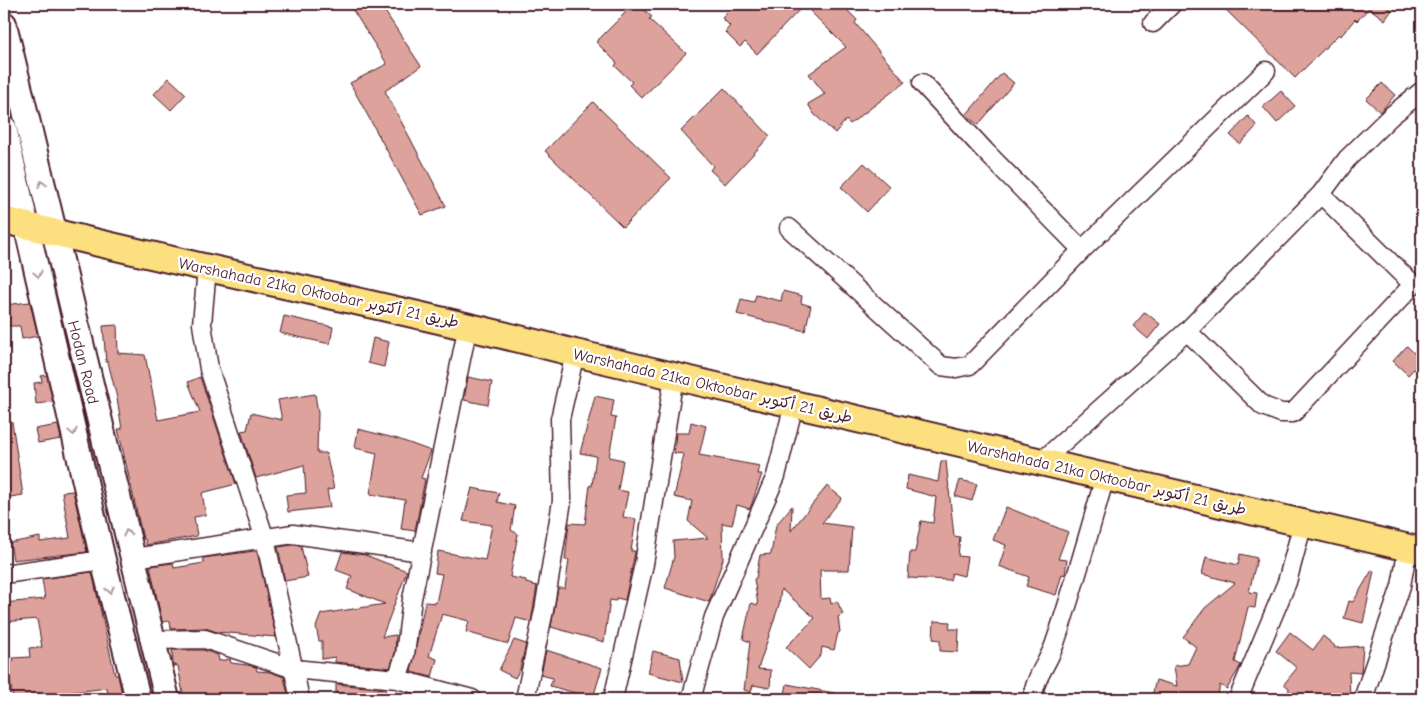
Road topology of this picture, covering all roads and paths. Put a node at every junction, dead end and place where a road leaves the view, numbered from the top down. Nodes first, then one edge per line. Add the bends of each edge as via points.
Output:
1 (1172, 4) edge
2 (1153, 23) dead end
3 (4, 24) edge
4 (1266, 71) dead end
5 (922, 83) dead end
6 (1422, 91) edge
7 (4, 128) edge
8 (1321, 194) junction
9 (16, 223) edge
10 (789, 228) dead end
11 (52, 232) junction
12 (1082, 250) junction
13 (206, 268) junction
14 (1417, 292) edge
15 (468, 325) junction
16 (1187, 331) junction
17 (575, 353) junction
18 (674, 377) junction
19 (794, 404) junction
20 (1041, 462) junction
21 (1105, 477) junction
22 (1303, 523) junction
23 (265, 539) junction
24 (1415, 549) edge
25 (422, 552) junction
26 (134, 558) junction
27 (103, 560) junction
28 (4, 574) edge
29 (155, 640) junction
30 (294, 669) junction
31 (397, 679) junction
32 (138, 699) edge
33 (167, 699) edge
34 (300, 699) edge
35 (472, 699) edge
36 (525, 699) edge
37 (613, 699) edge
38 (691, 699) edge
39 (1033, 699) edge
40 (1238, 699) edge
41 (1363, 699) edge

1 - 2 street
11 -> 3 main road, Hodan Road
4 - 12 street
5 - 12 street
6 - 8 street via 1391,116 1348,159
7 - 9 main road, Hodan Road
8 - 14 street via 1410,281
8 - 16 street
9 - 11 main road, Warshahada 21ka Oktoobar طريق 21 أكتوبر
9 -> 27 main road, Hodan Road
10 - 12 street via 941,366 956,368 970,365
11 - 13 main road, Warshahada 21ka Oktoobar طريق 21 أكتوبر
26 -> 11 main road, Hodan Road
13 - 15 main road, Warshahada 21ka Oktoobar طريق 21 أكتوبر
13 - 23 street via 202,324 209,369
14 - 16 street via 1293,413 1281,413 1264,406
15 - 17 main road, Warshahada 21ka Oktoobar طريق 21 أكتوبر
15 - 25 street
16 - 20 street
17 - 18 main road, Warshahada 21ka Oktoobar طريق 21 أكتوبر
17 - 36 street via 560,419 562,501
18 - 19 main road, Warshahada 21ka Oktoobar طريق 21 أكتوبر
18 - 37 street via 644,564
19 - 20 main road, Warshahada 21ka Oktoobar طريق 21 أكتوبر
19 - 38 street via 776,476 714,617
20 - 21 main road, Warshahada 21ka Oktoobar طريق 21 أكتوبر
21 - 22 main road, Warshahada 21ka Oktoobar طريق 21 أكتوبر
21 - 39 street via 1060,629 1051,655 1033,687
22 - 24 main road, Warshahada 21ka Oktoobar طريق 21 أكتوبر
22 - 40 street via 1287,582
23 - 25 street via 292,534
23 - 26 street
23 - 30 street
24 - 41 street
25 - 31 street via 405,655
26 - 29 main road, Hodan Road
27 - 28 street
27 -> 32 main road, Hodan Road
29 - 30 street via 204,638
29 - 33 main road, Hodan Road
30 - 31 street
30 - 34 street
31 - 35 street

